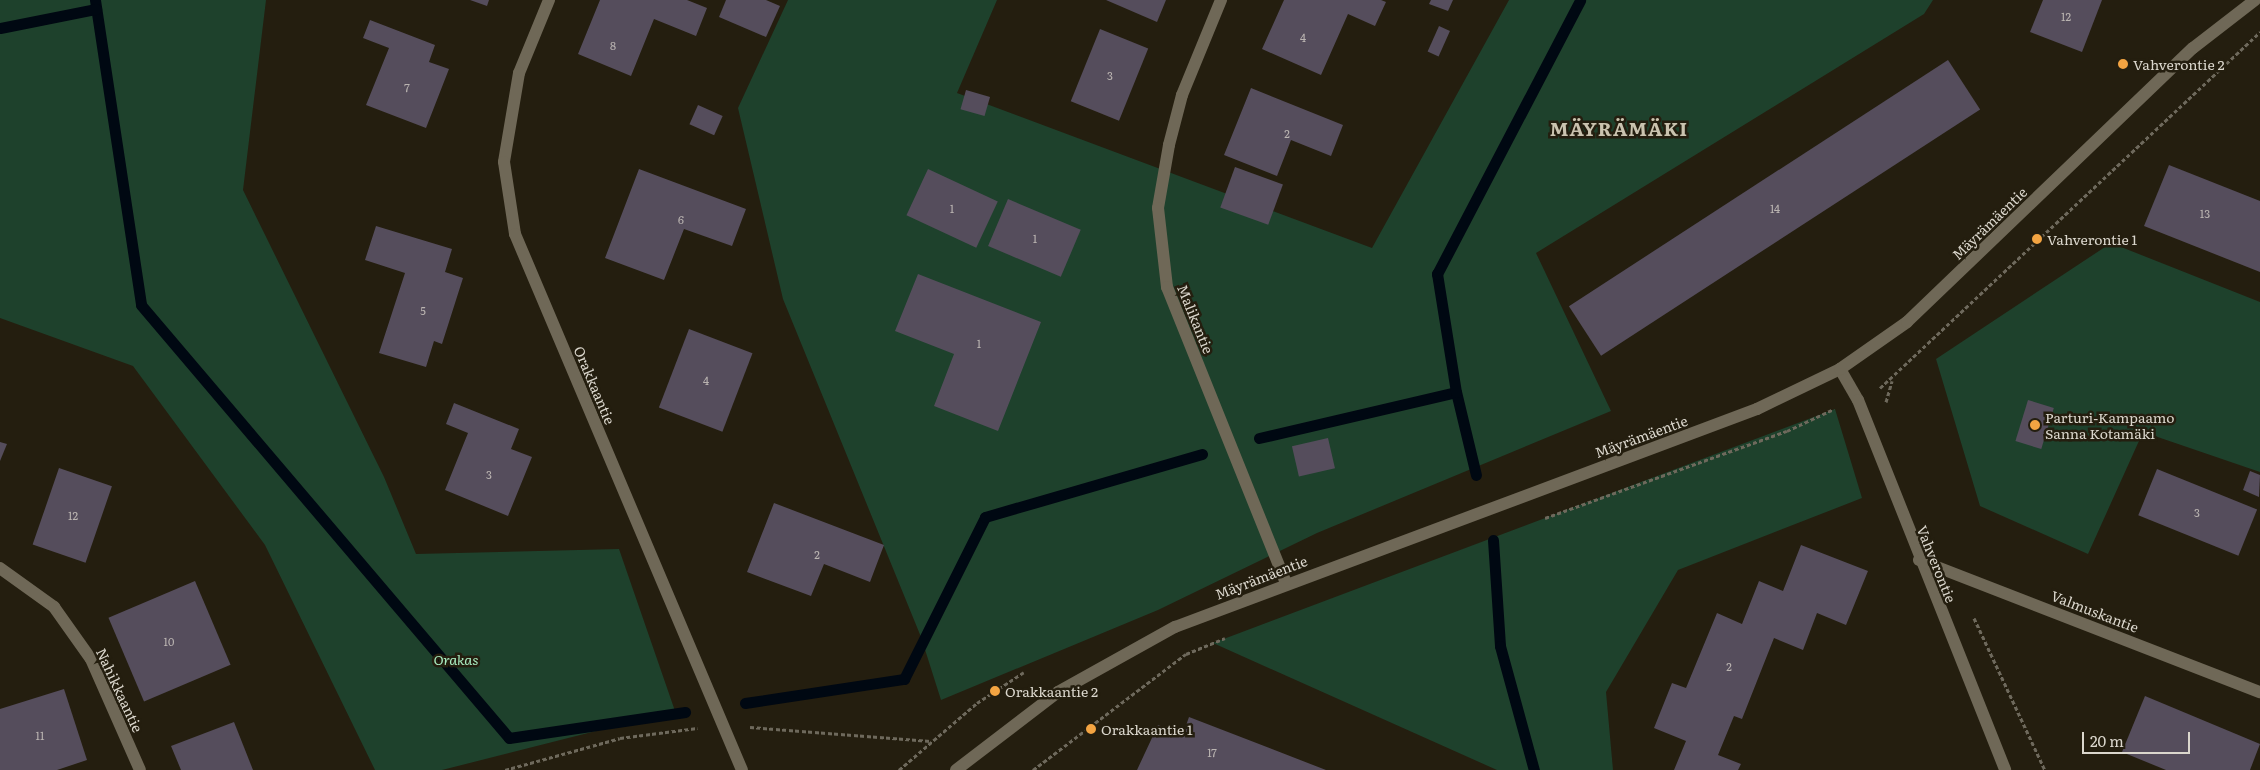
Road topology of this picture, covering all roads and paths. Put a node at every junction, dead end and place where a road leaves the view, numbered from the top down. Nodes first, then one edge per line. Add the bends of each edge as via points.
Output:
1 (549, 0) edge
2 (1221, 0) edge
3 (2254, 0) edge
4 (1840, 369) junction
5 (1919, 560) junction
6 (0, 568) edge
7 (1952, 571) junction
8 (1286, 583) junction
9 (1024, 672) dead end
10 (2260, 692) edge
11 (722, 725) junction
12 (930, 741) junction
13 (140, 770) edge
14 (505, 770) edge
15 (742, 770) edge
16 (899, 770) edge
17 (956, 770) edge
18 (2005, 770) edge
19 (2045, 770) edge

1 - 11 street, Orakkaantie via 519,74 504,162 515,234
2 - 8 street, Malikantie via 1182,95 1158,208 1167,287
3 - 4 street, Mäyrämäentie via 2193,48 1907,322
4 - 5 street, Vahverontie via 1858,400
4 - 8 street, Mäyrämäentie via 1757,409
5 - 7 street, Valmuskantie
5 - 18 street, Vahverontie
6 - 13 street, Nahikkaantie via 54,607 91,659
7 - 10 street, Valmuskantie
7 - 19 path
8 - 17 street, Mäyrämäentie via 1174,627 1113,658 1058,692
9 - 12 path
11 - 12 path
11 - 14 path via 620,738
11 - 15 street, Orakkaantie
12 - 16 path

